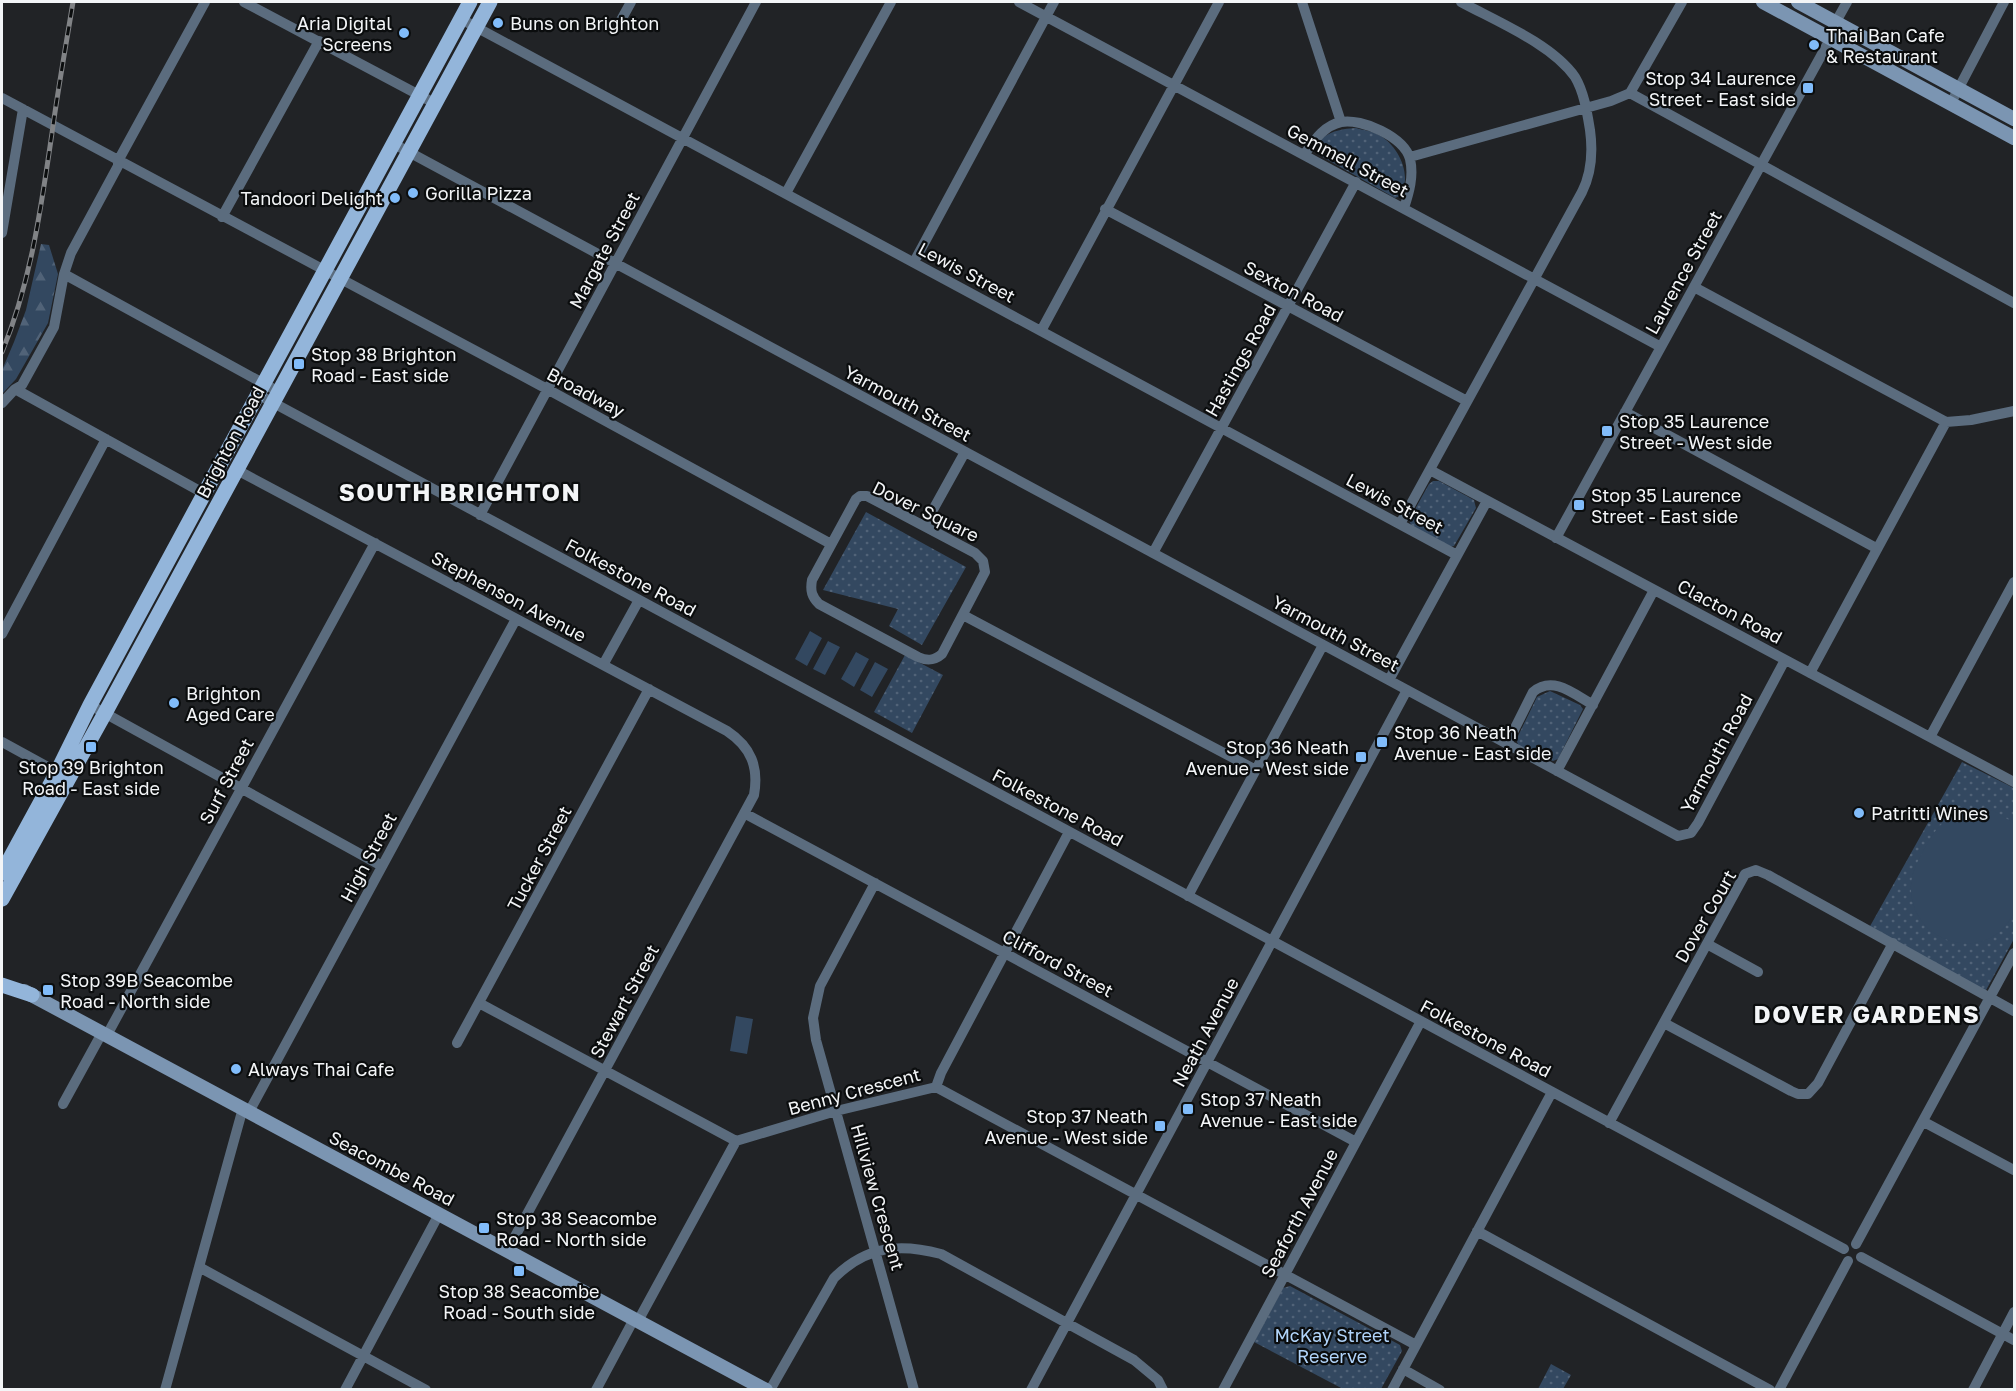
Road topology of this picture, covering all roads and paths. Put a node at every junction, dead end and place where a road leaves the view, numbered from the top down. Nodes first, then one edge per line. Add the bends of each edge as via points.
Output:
1 (205, 2) edge
2 (244, 2) edge
3 (470, 2) edge
4 (490, 2) edge
5 (631, 2) edge
6 (756, 2) edge
7 (891, 2) edge
8 (1019, 2) edge
9 (1054, 2) edge
10 (1219, 2) edge
11 (1302, 2) edge
12 (1461, 2) edge
13 (1682, 2) edge
14 (1763, 2) edge
15 (1798, 2) edge
16 (1847, 2) edge
17 (2004, 2) edge
18 (1046, 16) junction
19 (461, 19) junction
20 (620, 22) dead end
21 (1837, 22) junction
22 (477, 27) junction
23 (1829, 38) junction
24 (319, 41) junction
25 (1173, 85) junction
26 (1959, 88) junction
27 (1630, 93) junction
28 (420, 95) junction
29 (2, 98) edge
30 (1951, 103) junction
31 (435, 104) junction
32 (1587, 107) junction
33 (23, 109) junction
34 (2014, 119) edge
35 (1341, 122) junction
36 (683, 138) junction
37 (2014, 138) edge
38 (394, 144) junction
39 (409, 153) junction
40 (1304, 155) junction
41 (1410, 157) junction
42 (118, 161) junction
43 (1761, 165) junction
44 (1356, 182) junction
45 (786, 193) junction
46 (1404, 208) junction
47 (1106, 209) junction
48 (222, 217) junction
49 (2, 233) edge
50 (914, 262) junction
51 (615, 263) junction
52 (325, 272) junction
53 (64, 274) junction
54 (1533, 278) junction
55 (340, 280) junction
56 (1694, 287) junction
57 (2014, 303) edge
58 (1288, 306) junction
59 (1041, 331) junction
60 (1661, 347) junction
61 (15, 389) junction
62 (260, 389) junction
63 (547, 389) junction
64 (276, 397) junction
65 (1467, 401) junction
66 (2, 403) edge
67 (2014, 411) edge
68 (1625, 412) junction
69 (1946, 422) junction
70 (1221, 428) junction
71 (106, 439) junction
72 (964, 452) junction
73 (237, 470) junction
74 (1430, 470) junction
75 (205, 494) junction
76 (1487, 501) junction
77 (480, 514) junction
78 (1400, 524) junction
79 (924, 526) junction
80 (1556, 538) junction
81 (375, 543) junction
82 (831, 544) junction
83 (1876, 548) junction
84 (1153, 553) junction
85 (1457, 555) junction
86 (2014, 582) edge
87 (1654, 590) junction
88 (639, 600) junction
89 (963, 615) junction
90 (516, 619) junction
91 (2, 634) edge
92 (1323, 645) junction
93 (1785, 660) junction
94 (603, 665) junction
95 (1810, 673) junction
96 (1389, 680) junction
97 (649, 689) junction
98 (1407, 690) junction
99 (90, 705) junction
100 (1593, 705) junction
101 (105, 714) junction
102 (1930, 737) junction
103 (2, 742) edge
104 (1507, 744) junction
105 (754, 764) joint
106 (1256, 770) junction
107 (1557, 771) junction
108 (57, 772) junction
109 (2014, 782) edge
110 (241, 788) junction
111 (744, 813) junction
112 (1069, 832) junction
113 (382, 866) junction
114 (2, 873) edge
115 (874, 883) junction
116 (1188, 896) junction
117 (2, 899) edge
118 (1272, 941) junction
119 (1707, 944) junction
120 (1893, 944) junction
121 (2014, 952) edge
122 (1004, 953) junction
123 (1758, 972) dead end
124 (2, 978) edge
125 (2, 985) edge
126 (32, 995) junction
127 (1990, 998) junction
128 (479, 1003) junction
129 (2014, 1011) edge
130 (1421, 1021) junction
131 (1664, 1023) junction
132 (105, 1034) junction
133 (458, 1043) dead end
134 (1207, 1063) junction
135 (605, 1070) junction
136 (936, 1086) junction
137 (1551, 1092) junction
138 (63, 1104) dead end
139 (246, 1110) junction
140 (836, 1111) junction
141 (1924, 1122) junction
142 (1609, 1123) junction
143 (736, 1141) junction
144 (1356, 1142) junction
145 (2014, 1170) edge
146 (1137, 1194) junction
147 (439, 1214) junction
148 (1477, 1231) junction
149 (1856, 1244) junction
150 (1844, 1249) junction
151 (876, 1250) junction
152 (507, 1251) junction
153 (1861, 1257) junction
154 (1848, 1261) junction
155 (199, 1267) junction
156 (1285, 1273) junction
157 (2014, 1312) edge
158 (636, 1320) junction
159 (1067, 1323) junction
160 (2003, 1334) junction
161 (2014, 1340) edge
162 (1416, 1345) junction
163 (363, 1356) junction
164 (1403, 1369) junction
165 (165, 1389) edge
166 (345, 1389) edge
167 (426, 1389) edge
168 (596, 1389) edge
169 (768, 1389) edge
170 (914, 1389) edge
171 (1031, 1389) edge
172 (1163, 1389) edge
173 (1222, 1389) edge
174 (1392, 1389) edge
175 (1440, 1389) edge
176 (1770, 1389) edge
177 (1779, 1389) edge
178 (1973, 1389) edge

1 - 42 street
2 - 24 street
3 - 19 main road, Brighton Road
4 - 22 main road, Brighton Road
5 - 20 street
6 - 36 street, Margate Street
7 - 45 street
8 - 18 street, Gemmell Street
9 - 18 street
10 - 25 street
11 - 35 street
12 - 32 street via 1545,48 1575,78
13 - 27 street
14 - 23 main road
15 - 21 main road
16 - 21 street, Laurence Street
17 - 26 street
18 - 25 street, Gemmell Street
18 - 50 street
19 - 22 street, Lewis Street
19 - 28 main road, Brighton Road
21 - 23 street, Laurence Street
21 - 26 main road
22 - 31 main road, Brighton Road
22 - 36 street, Lewis Street
23 - 30 main road
23 - 43 street, Laurence Street
24 - 28 street
24 - 48 street
25 - 40 street, Gemmell Street
25 - 47 street
26 - 30 street
26 - 34 main road
27 - 32 street
27 - 43 street
28 - 31 street
28 - 38 main road, Brighton Road
29 - 33 street, Broadway
30 - 37 main road
31 - 39 main road, Brighton Road
32 - 41 street
32 - 54 street via 1592,149 1588,179
33 - 42 street, Broadway
33 - 49 street
35 - 40 street via 1322,131
35 - 41 street via 1367,124 1395,139
36 - 45 street, Lewis Street
36 - 51 street, Margate Street
38 - 39 street, Yarmouth Street
38 - 52 main road, Brighton Road
39 - 51 street, Yarmouth Street
39 - 55 main road, Brighton Road
40 - 44 street, Gemmell Street
41 - 46 street via 1412,184
42 - 48 street, Broadway
42 - 53 street
43 - 56 street, Laurence Street
43 - 57 street
44 - 46 street, Gemmell Street
44 - 58 street, Hastings Road
45 - 50 street, Lewis Street
46 - 54 street, Gemmell Street
47 - 58 street, Sexton Road
47 - 59 street
48 - 52 street, Broadway
50 - 59 street, Lewis Street
51 - 63 street, Margate Street
51 - 72 street, Yarmouth Street
52 - 55 street, Broadway
52 - 62 main road, Brighton Road
53 - 61 street via 54,327 22,386
53 - 62 street, Folkestone Road
54 - 60 street, Gemmell Street
54 - 65 street
55 - 63 street, Broadway
55 - 64 main road, Brighton Road
56 - 60 street, Laurence Street
56 - 69 street
58 - 65 street, Sexton Road
58 - 70 street, Hastings Road
59 - 70 street, Lewis Street
60 - 68 street, Laurence Street
61 - 66 street
61 - 71 street
62 - 64 street, Folkestone Road
62 - 75 main road, Brighton Road
63 - 77 street, Margate Street
63 - 82 street, Broadway
64 - 73 main road, Brighton Road
64 - 77 street, Folkestone Road
65 - 74 street
67 - 69 street
68 - 80 street, Laurence Street
68 - 83 street
69 - 83 street
70 - 78 street, Lewis Street
70 - 84 street, Hastings Road
71 - 75 street
71 - 91 street
72 - 79 street
72 - 84 street, Yarmouth Street
73 - 81 street, Stephenson Avenue
73 - 101 main road, Brighton Road
74 - 76 street, Clacton Road
74 - 78 street
75 - 99 main road, Brighton Road
76 - 80 street, Clacton Road
76 - 85 street
77 - 88 street, Folkestone Road
78 - 85 street, Lewis Street
79 - 82 street, Dover Square via 867,495 860,496
79 - 89 street, Dover Square via 983,561 985,572
80 - 87 street, Clacton Road
81 - 90 street, Stephenson Avenue
81 - 110 street, Surf Street
82 - 89 street, Dover Square via 812,580 811,592 819,604 839,615 918,657 933,660 942,654
83 - 95 street
84 - 92 street, Yarmouth Street
85 - 96 street
86 - 102 street
87 - 93 street, Clacton Road
87 - 100 street
88 - 94 street
88 - 112 street, Folkestone Road
89 - 106 street
90 - 94 street, Stephenson Avenue
90 - 113 street, High Street
92 - 96 street, Yarmouth Street
92 - 106 street
93 - 95 street, Clacton Road
93 - 107 street, Yarmouth Road via 1698,823 1686,835 1678,836
94 - 97 street, Stephenson Avenue
95 - 102 street, Clacton Road
96 - 98 street, Yarmouth Street
97 - 105 street, Stephenson Avenue via 734,736
97 - 128 street, Tucker Street
98 - 104 street, Yarmouth Road
98 - 118 street, Neath Avenue
99 - 101 street
99 - 108 main road, Brighton Road
100 - 104 street via 1559,685 1541,686 1533,692
100 - 107 street
101 - 110 street
101 - 117 main road, Brighton Road
102 - 109 street, Clacton Road
103 - 108 street
104 - 107 street, Yarmouth Road
105 - 111 street, Stewart Street via 754,795
106 - 116 street
108 - 114 main road, Brighton Road
110 - 113 street
110 - 132 street, Surf Street
111 - 115 street, Clifford Street
111 - 135 street, Stewart Street
112 - 116 street, Folkestone Road
112 - 122 street
113 - 139 street, High Street
115 - 122 street, Clifford Street
115 - 140 street, Hillview Crescent via 820,986 814,1008 816,1040
116 - 118 street, Folkestone Road
118 - 130 street, Folkestone Road
118 - 134 street, Neath Avenue
119 - 120 street, Dover Court via 1745,874 1756,870
119 - 123 street
119 - 131 street, Dover Court
120 - 127 street, Dover Court
120 - 131 street via 1818,1083 1808,1094 1791,1091
121 - 127 street
122 - 134 street, Clifford Street
122 - 136 street
124 - 126 main road, Seacombe Road
125 - 126 main road
126 - 132 main road, Seacombe Road
127 - 129 street, Dover Court
127 - 141 street
128 - 133 street, Tucker Street
128 - 135 street
130 - 137 street, Folkestone Road
130 - 144 street, Seaforth Avenue
131 - 142 street, Dover Court
132 - 138 street, Surf Street
132 - 139 main road, Seacombe Road
134 - 144 street, Clifford Street
134 - 146 street, Neath Avenue
135 - 143 street
135 - 152 street, Stewart Street
136 - 140 street, Benny Crescent
136 - 146 street, Benny Crescent
137 - 142 street, Folkestone Road
137 - 148 street
139 - 147 main road, Seacombe Road
139 - 155 street, High Street
140 - 143 street, Benny Crescent
140 - 151 street, Hillview Crescent
141 - 145 street
141 - 149 street
142 - 150 street, Folkestone Road
143 - 158 street
144 - 156 street, Seaforth Avenue
146 - 156 street, Benny Crescent
146 - 159 street, Neath Avenue
147 - 152 main road, Seacombe Road
147 - 163 street
148 - 162 street
148 - 176 street
149 - 150 street
149 - 153 street
150 - 154 street
151 - 159 street via 913,1248 941,1254
151 - 169 street via 847,1265 829,1284
151 - 170 street, Hillview Crescent
152 - 158 main road, Seacombe Road
153 - 154 street
153 - 160 street
154 - 177 street
155 - 163 street
155 - 165 street, High Street
156 - 162 street, Benny Crescent
156 - 173 street, Seaforth Avenue
157 - 160 street
158 - 168 street
158 - 169 main road, Seacombe Road
159 - 171 street, Neath Avenue
159 - 172 street via 1134,1360
160 - 161 street
160 - 178 street
162 - 164 street
163 - 166 street
163 - 167 street
164 - 174 street
164 - 175 street

